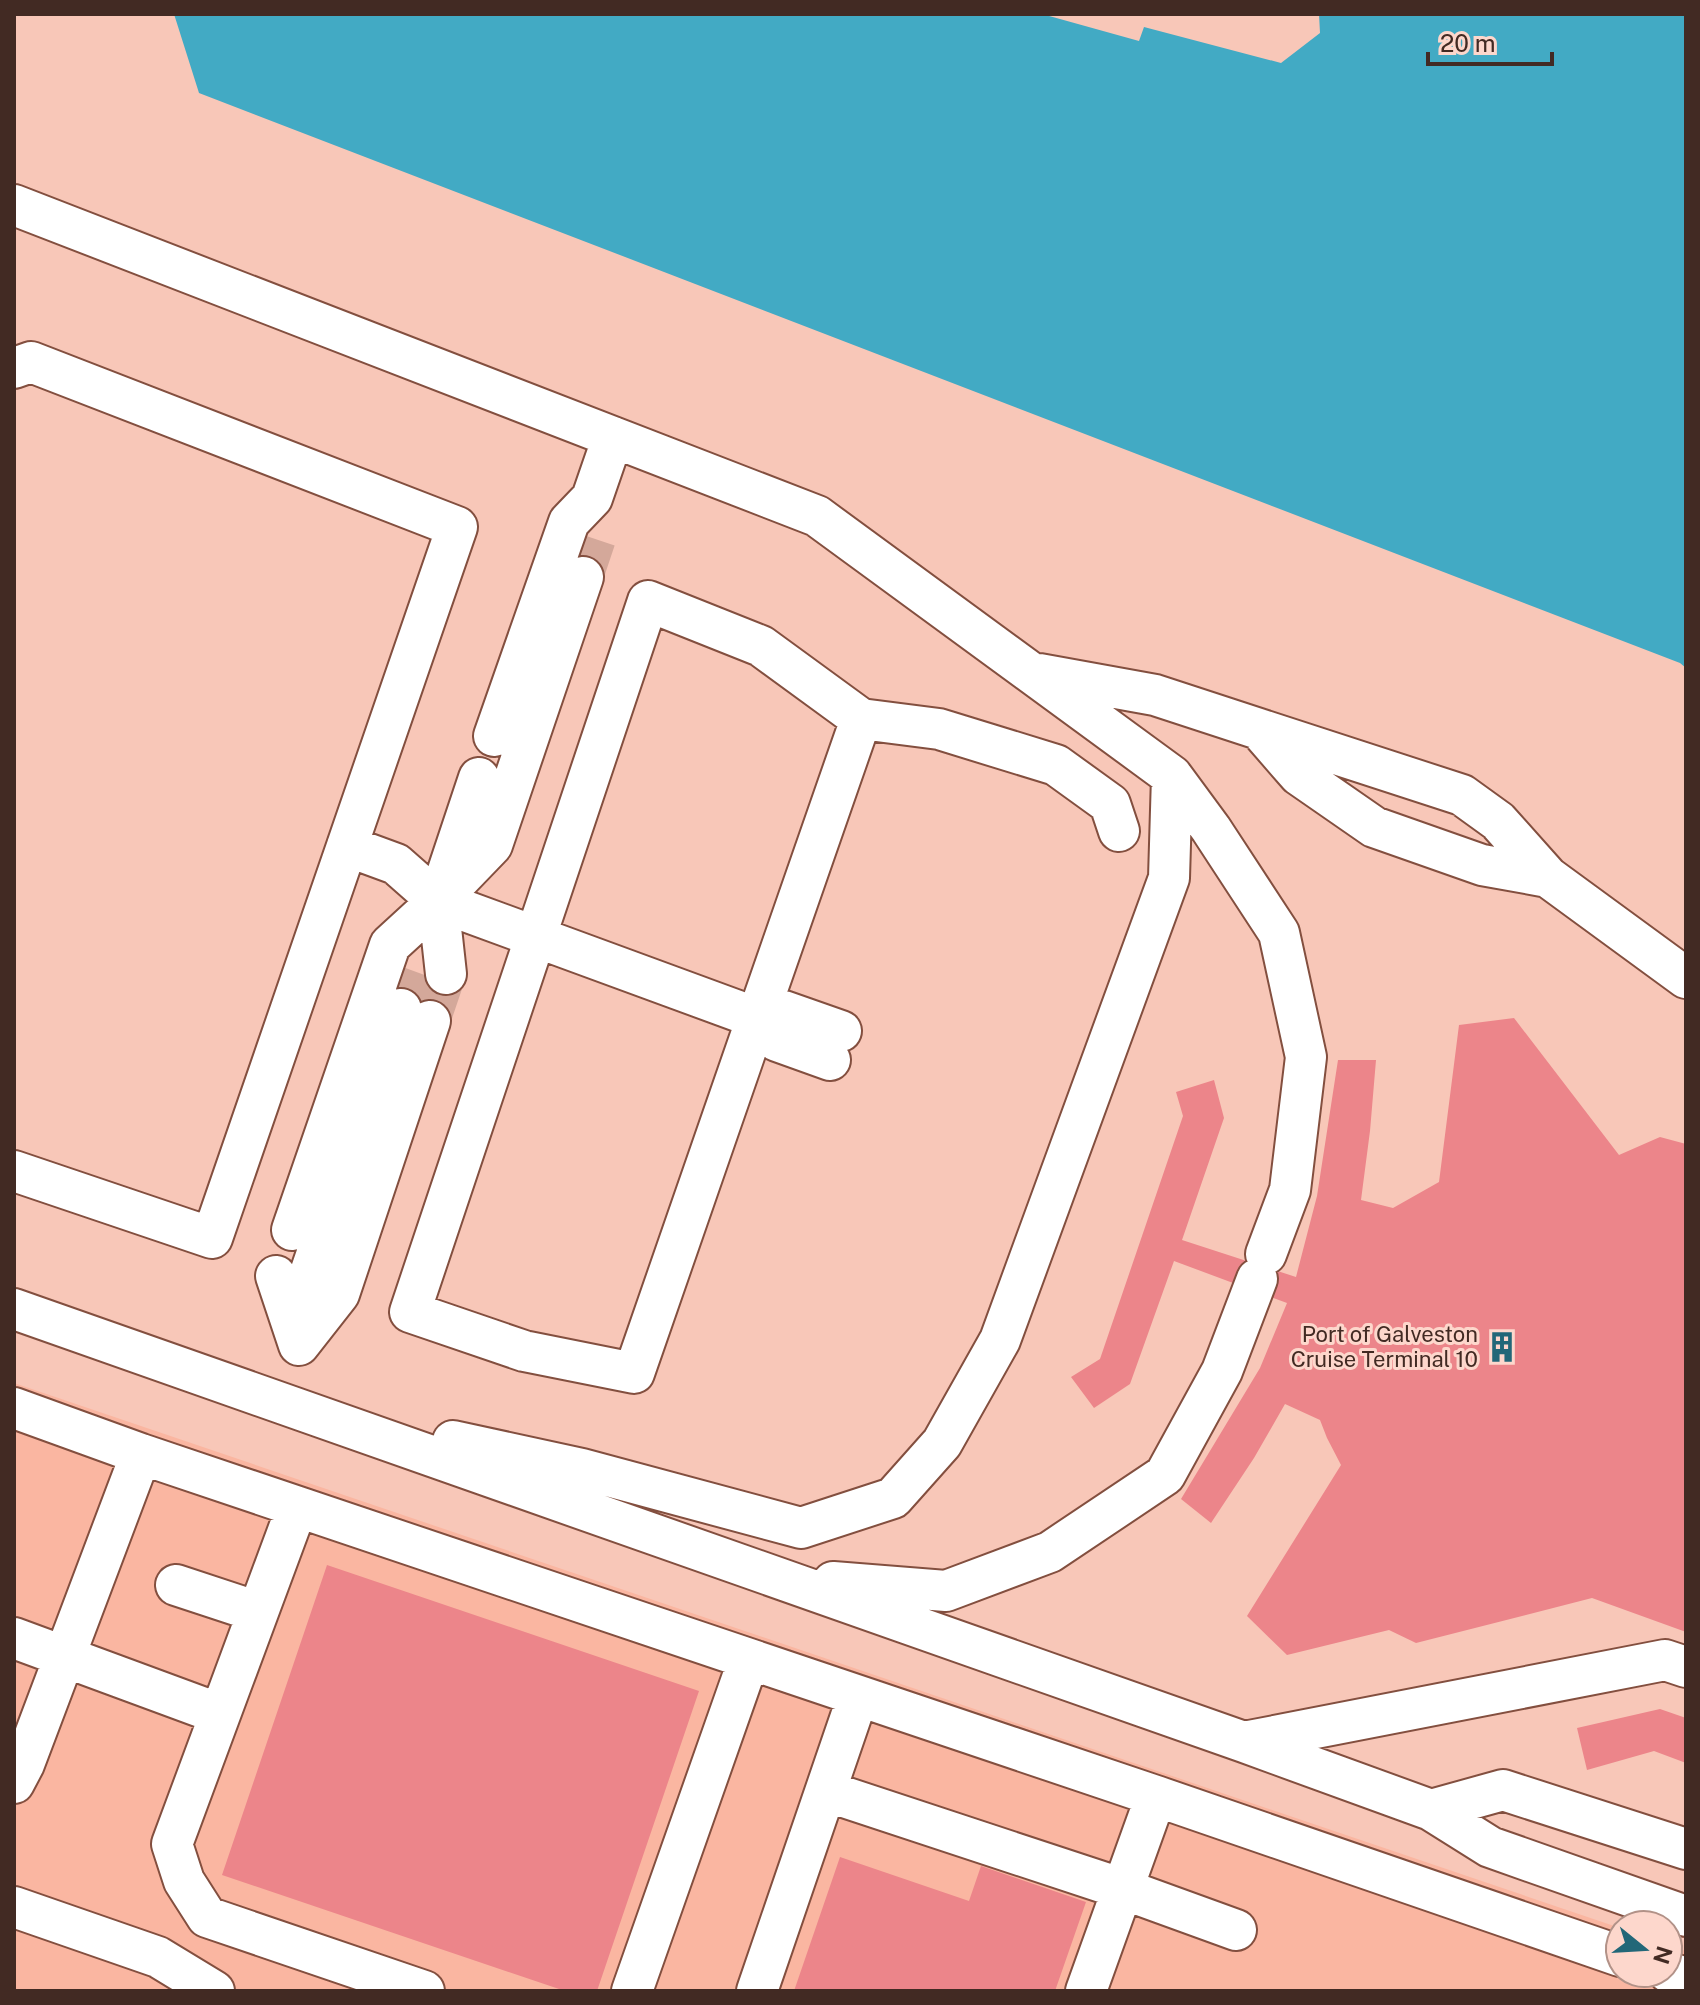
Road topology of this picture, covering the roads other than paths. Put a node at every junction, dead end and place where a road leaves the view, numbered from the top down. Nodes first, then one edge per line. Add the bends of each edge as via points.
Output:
1 (14, 205) edge
2 (14, 368) edge
3 (613, 437) junction
4 (583, 577) tunnel mouth
5 (1031, 673) junction
6 (861, 719) junction
7 (1259, 729) junction
8 (494, 736) dead end
9 (1172, 776) junction
10 (479, 778) dead end
11 (1119, 831) dead end
12 (347, 846) junction
13 (1548, 877) junction
14 (438, 901) junction
15 (535, 936) junction
16 (432, 970) tunnel mouth
17 (1686, 978) edge
18 (416, 1015) tunnel mouth
19 (757, 1018) junction
20 (836, 1045) dead end
21 (14, 1171) edge
22 (292, 1230) dead end
23 (276, 1276) dead end
24 (14, 1309) edge
25 (306, 1334) junction
26 (279, 1402) junction
27 (14, 1408) edge
28 (378, 1437) junction
29 (141, 1454) junction
30 (297, 1507) junction
31 (779, 1578) junction
32 (176, 1585) dead end
33 (258, 1612) junction
34 (14, 1638) edge
35 (65, 1655) junction
36 (749, 1659) junction
37 (1686, 1667) edge
38 (858, 1696) junction
39 (220, 1714) junction
40 (1244, 1742) junction
41 (14, 1783) edge
42 (826, 1791) junction
43 (1156, 1796) junction
44 (1431, 1810) junction
45 (1686, 1849) edge
46 (1123, 1889) junction
47 (14, 1907) edge
48 (1686, 1916) edge
49 (1236, 1930) dead end
50 (1604, 1950) edge
51 (214, 1991) edge
52 (424, 1991) edge
53 (632, 1991) edge
54 (757, 1991) edge
55 (1086, 1991) edge

1 - 3 street
2 - 12 street via 31,362 457,527
3 - 5 street via 817,516
3 - 8 street via 595,515 569,522
4 - 14 street via 492,845
5 - 7 street via 1155,695
5 - 9 street
6 - 11 street via 939,729 1056,765 1110,804
6 - 15 street via 761,646 648,601
6 - 19 street
7 - 13 street via 1462,795 1498,821
7 - 13 street via 1299,775 1374,827 1482,865
9 - 28 street via 1169,878 1000,1340 942,1443 893,1498 801,1528 450,1440
9 - 31 street via 1279,933 1306,1057 1290,1190 1222,1371 1165,1475 1050,1552 946,1591
10 - 14 street
12 - 14 street via 396,864
12 - 21 street via 212,1238
13 - 17 street
14 - 15 street
14 - 16 street
14 - 22 street via 390,945
15 - 19 street
15 - 19 street via 410,1312 524,1351 634,1373
18 - 25 street via 339,1294
19 - 20 street via 777,1041
23 - 25 street
24 - 26 street
25 - 26 street
26 - 28 street
27 - 29 street
28 - 31 street
29 - 30 street
29 - 35 street
30 - 33 street
30 - 36 street
31 - 40 street
32 - 33 street
33 - 39 street
34 - 35 street
35 - 39 street
35 - 41 street
36 - 38 street
36 - 53 street
37 - 40 street via 1665,1660
38 - 42 street
38 - 43 street
39 - 52 street via 172,1844 184,1881 207,1917
40 - 44 street
42 - 46 street
42 - 54 street
43 - 46 street
43 - 50 street
44 - 45 street via 1503,1790
44 - 48 street via 1490,1847
46 - 49 street
46 - 55 street
47 - 51 street via 158,1957

